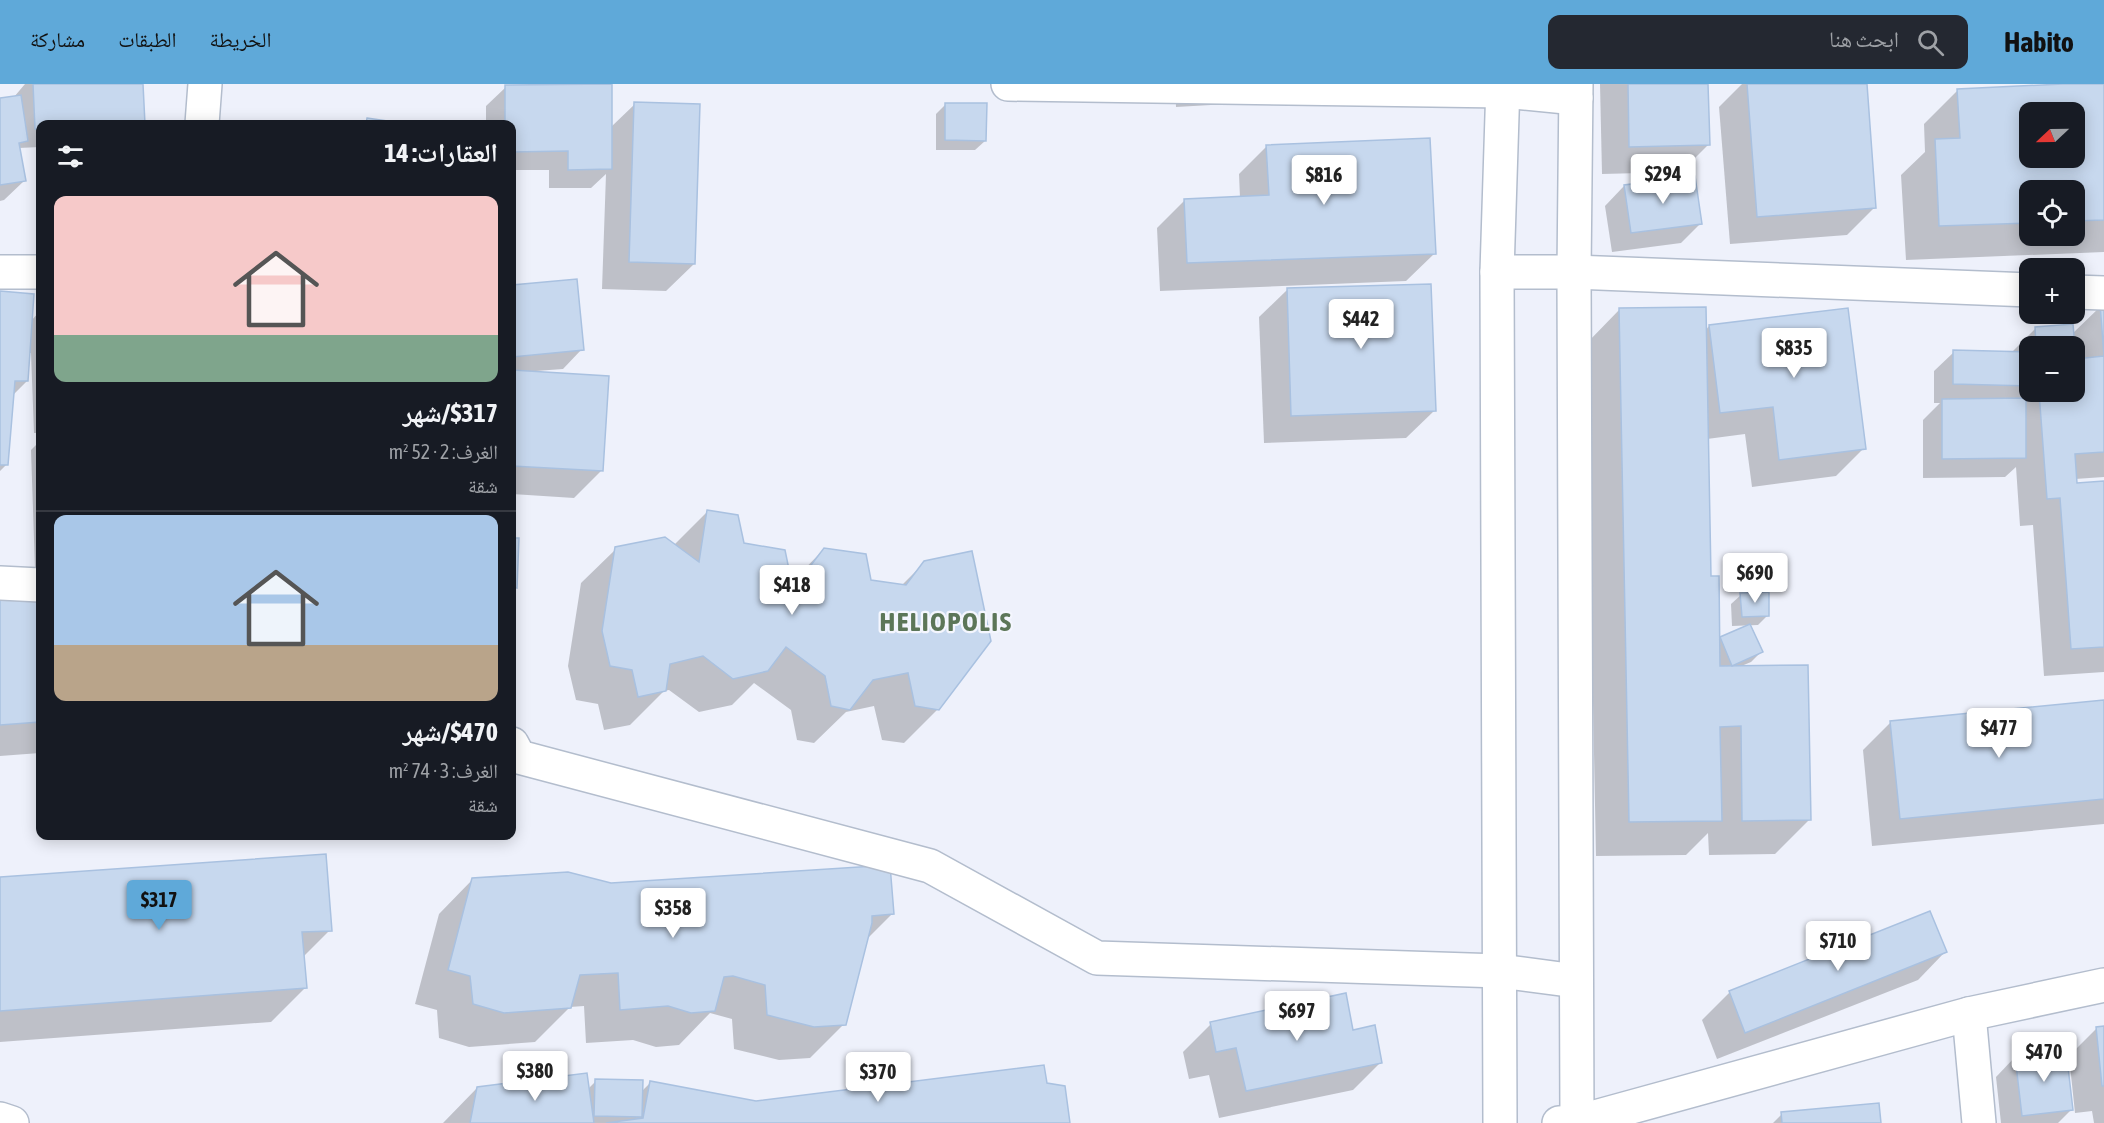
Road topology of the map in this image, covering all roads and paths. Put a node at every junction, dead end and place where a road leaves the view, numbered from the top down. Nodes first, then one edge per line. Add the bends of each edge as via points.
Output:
1 (205, 84) edge
2 (1008, 84) edge
3 (1014, 84) edge
4 (1503, 87) edge
5 (1576, 91) edge
6 (202, 120) edge
7 (0, 272) edge
8 (36, 272) edge
9 (1497, 272) junction
10 (1574, 272) junction
11 (2019, 290) edge
12 (2085, 292) edge
13 (2104, 293) edge
14 (0, 583) edge
15 (36, 585) edge
16 (516, 751) edge
17 (1500, 971) junction
18 (1576, 981) junction
19 (2104, 985) edge
20 (1969, 1014) junction
21 (0, 1119) edge
22 (1568, 1122) edge
23 (12, 1123) edge
24 (1500, 1123) edge
25 (1979, 1123) edge

1 - 6 street
2 - 3 street
3 - 4 street
4 - 5 street
4 - 9 street
5 - 10 street
7 - 8 street
9 - 10 street
9 - 17 street
10 - 11 street
10 - 18 street
12 - 13 street
14 - 15 street
16 - 17 street via 519,757 930,866 1097,958
17 - 18 street
17 - 24 street
18 - 22 street
19 - 20 street
20 - 22 street
20 - 25 street
21 - 23 street

